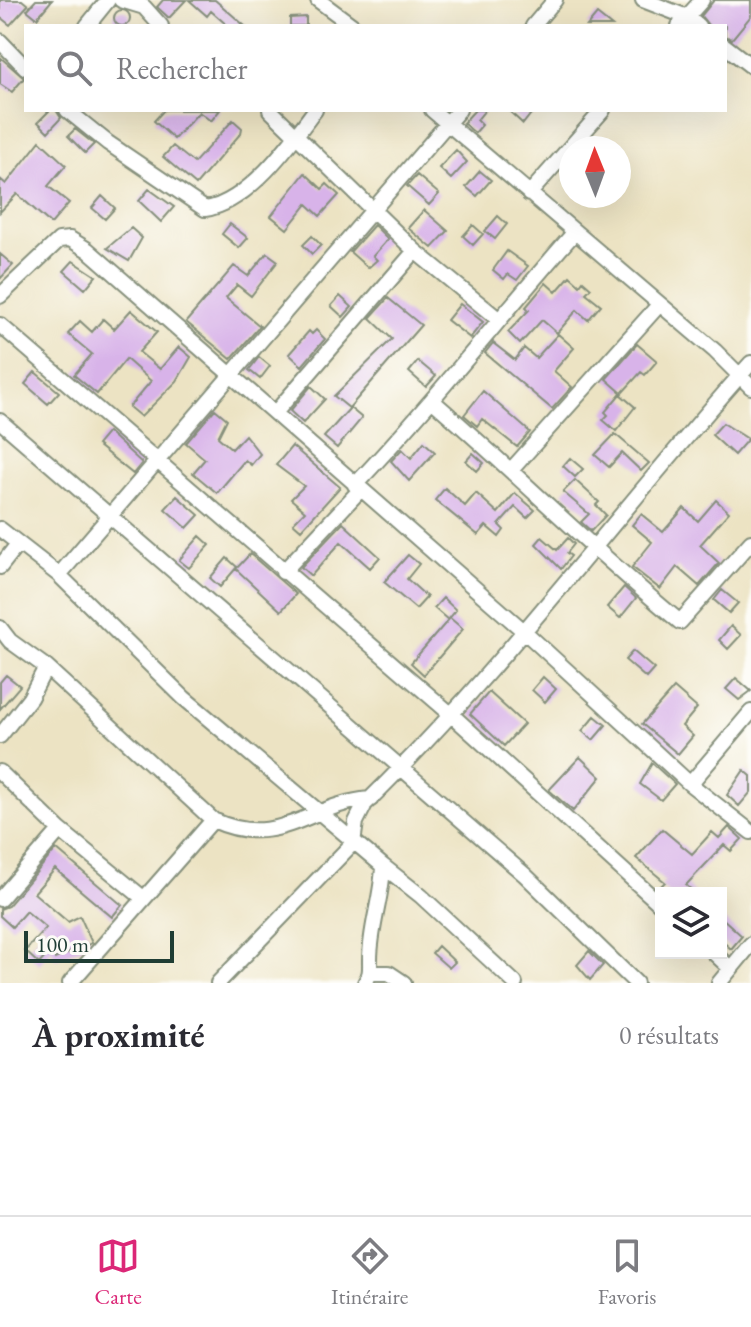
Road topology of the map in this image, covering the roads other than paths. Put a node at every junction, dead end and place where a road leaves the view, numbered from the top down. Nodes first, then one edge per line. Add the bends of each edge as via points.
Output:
1 (108, 0) edge
2 (121, 0) edge
3 (318, 0) edge
4 (555, 0) edge
5 (643, 0) edge
6 (702, 0) edge
7 (688, 23) edge
8 (89, 24) edge
9 (159, 24) edge
10 (350, 24) edge
11 (535, 24) edge
12 (0, 41) edge
13 (727, 48) edge
14 (24, 66) edge
15 (751, 66) edge
16 (69, 112) edge
17 (272, 112) edge
18 (314, 112) edge
19 (434, 112) edge
20 (457, 112) edge
21 (601, 112) edge
22 (446, 125) junction
23 (297, 136) junction
24 (529, 194) junction
25 (370, 209) junction
26 (574, 233) junction
27 (415, 251) junction
28 (0, 296) edge
29 (658, 306) junction
30 (498, 319) junction
31 (0, 325) edge
32 (751, 363) edge
33 (739, 377) junction
34 (230, 378) junction
35 (751, 387) edge
36 (434, 402) junction
37 (275, 413) junction
38 (0, 421) edge
39 (157, 462) junction
40 (512, 469) junction
41 (358, 487) junction
42 (111, 517) junction
43 (0, 529) edge
44 (751, 542) edge
45 (18, 544) junction
46 (594, 551) junction
47 (0, 567) edge
48 (283, 572) junction
49 (59, 575) junction
50 (0, 628) edge
51 (526, 633) junction
52 (46, 667) junction
53 (751, 712) edge
54 (453, 716) junction
55 (0, 736) edge
56 (402, 767) junction
57 (0, 772) edge
58 (690, 784) junction
59 (371, 799) junction
60 (320, 814) junction
61 (213, 820) junction
62 (60, 830) junction
63 (751, 832) edge
64 (353, 843) junction
65 (383, 866) junction
66 (143, 898) junction
67 (0, 899) edge
68 (655, 900) edge
69 (751, 944) edge
70 (720, 959) edge
71 (730, 968) junction
72 (368, 978) edge
73 (70, 983) edge
74 (218, 983) edge
75 (404, 983) edge
76 (515, 983) edge
77 (636, 983) edge
78 (719, 983) edge

1 - 8 street
2 - 9 street via 144,7
3 - 10 street
4 - 11 street
5 - 7 street
6 - 7 street
12 - 14 street
13 - 15 street
16 - 23 street via 205,209 227,202 255,181
17 - 23 street
18 - 23 street
19 - 22 street
20 - 22 street
21 - 24 street
22 - 24 street
22 - 25 street
23 - 25 street
24 - 26 street
25 - 27 street
25 - 34 street
26 - 29 street
26 - 30 street
27 - 30 street
27 - 37 street
28 - 34 street via 59,240 70,239
29 - 33 street
29 - 40 street
30 - 36 street
31 - 39 street
32 - 33 street
33 - 35 street
33 - 46 street
34 - 37 street
34 - 39 street
36 - 40 street
36 - 41 street
37 - 41 street
38 - 42 street
39 - 42 street
39 - 48 street
40 - 46 street
41 - 48 street
41 - 51 street
42 - 49 street
42 - 56 street
43 - 45 street
44 - 46 street via 680,622
45 - 47 street
45 - 49 street
46 - 51 street
48 - 54 street
49 - 60 street via 184,698
50 - 52 street
51 - 54 street
51 - 58 street
52 - 55 street
52 - 61 street
53 - 58 street
54 - 56 street
54 - 68 street
56 - 59 street
56 - 77 street via 525,875
57 - 62 street
58 - 63 street
59 - 60 street via 345,801
59 - 64 street via 356,822
60 - 61 street via 287,828 254,830 232,829
60 - 64 street
61 - 66 street
62 - 66 street
62 - 67 street
64 - 65 street
64 - 74 street
65 - 72 street
65 - 76 street
66 - 73 street
69 - 71 street
70 - 71 street
71 - 78 street
72 - 75 street via 389,973

